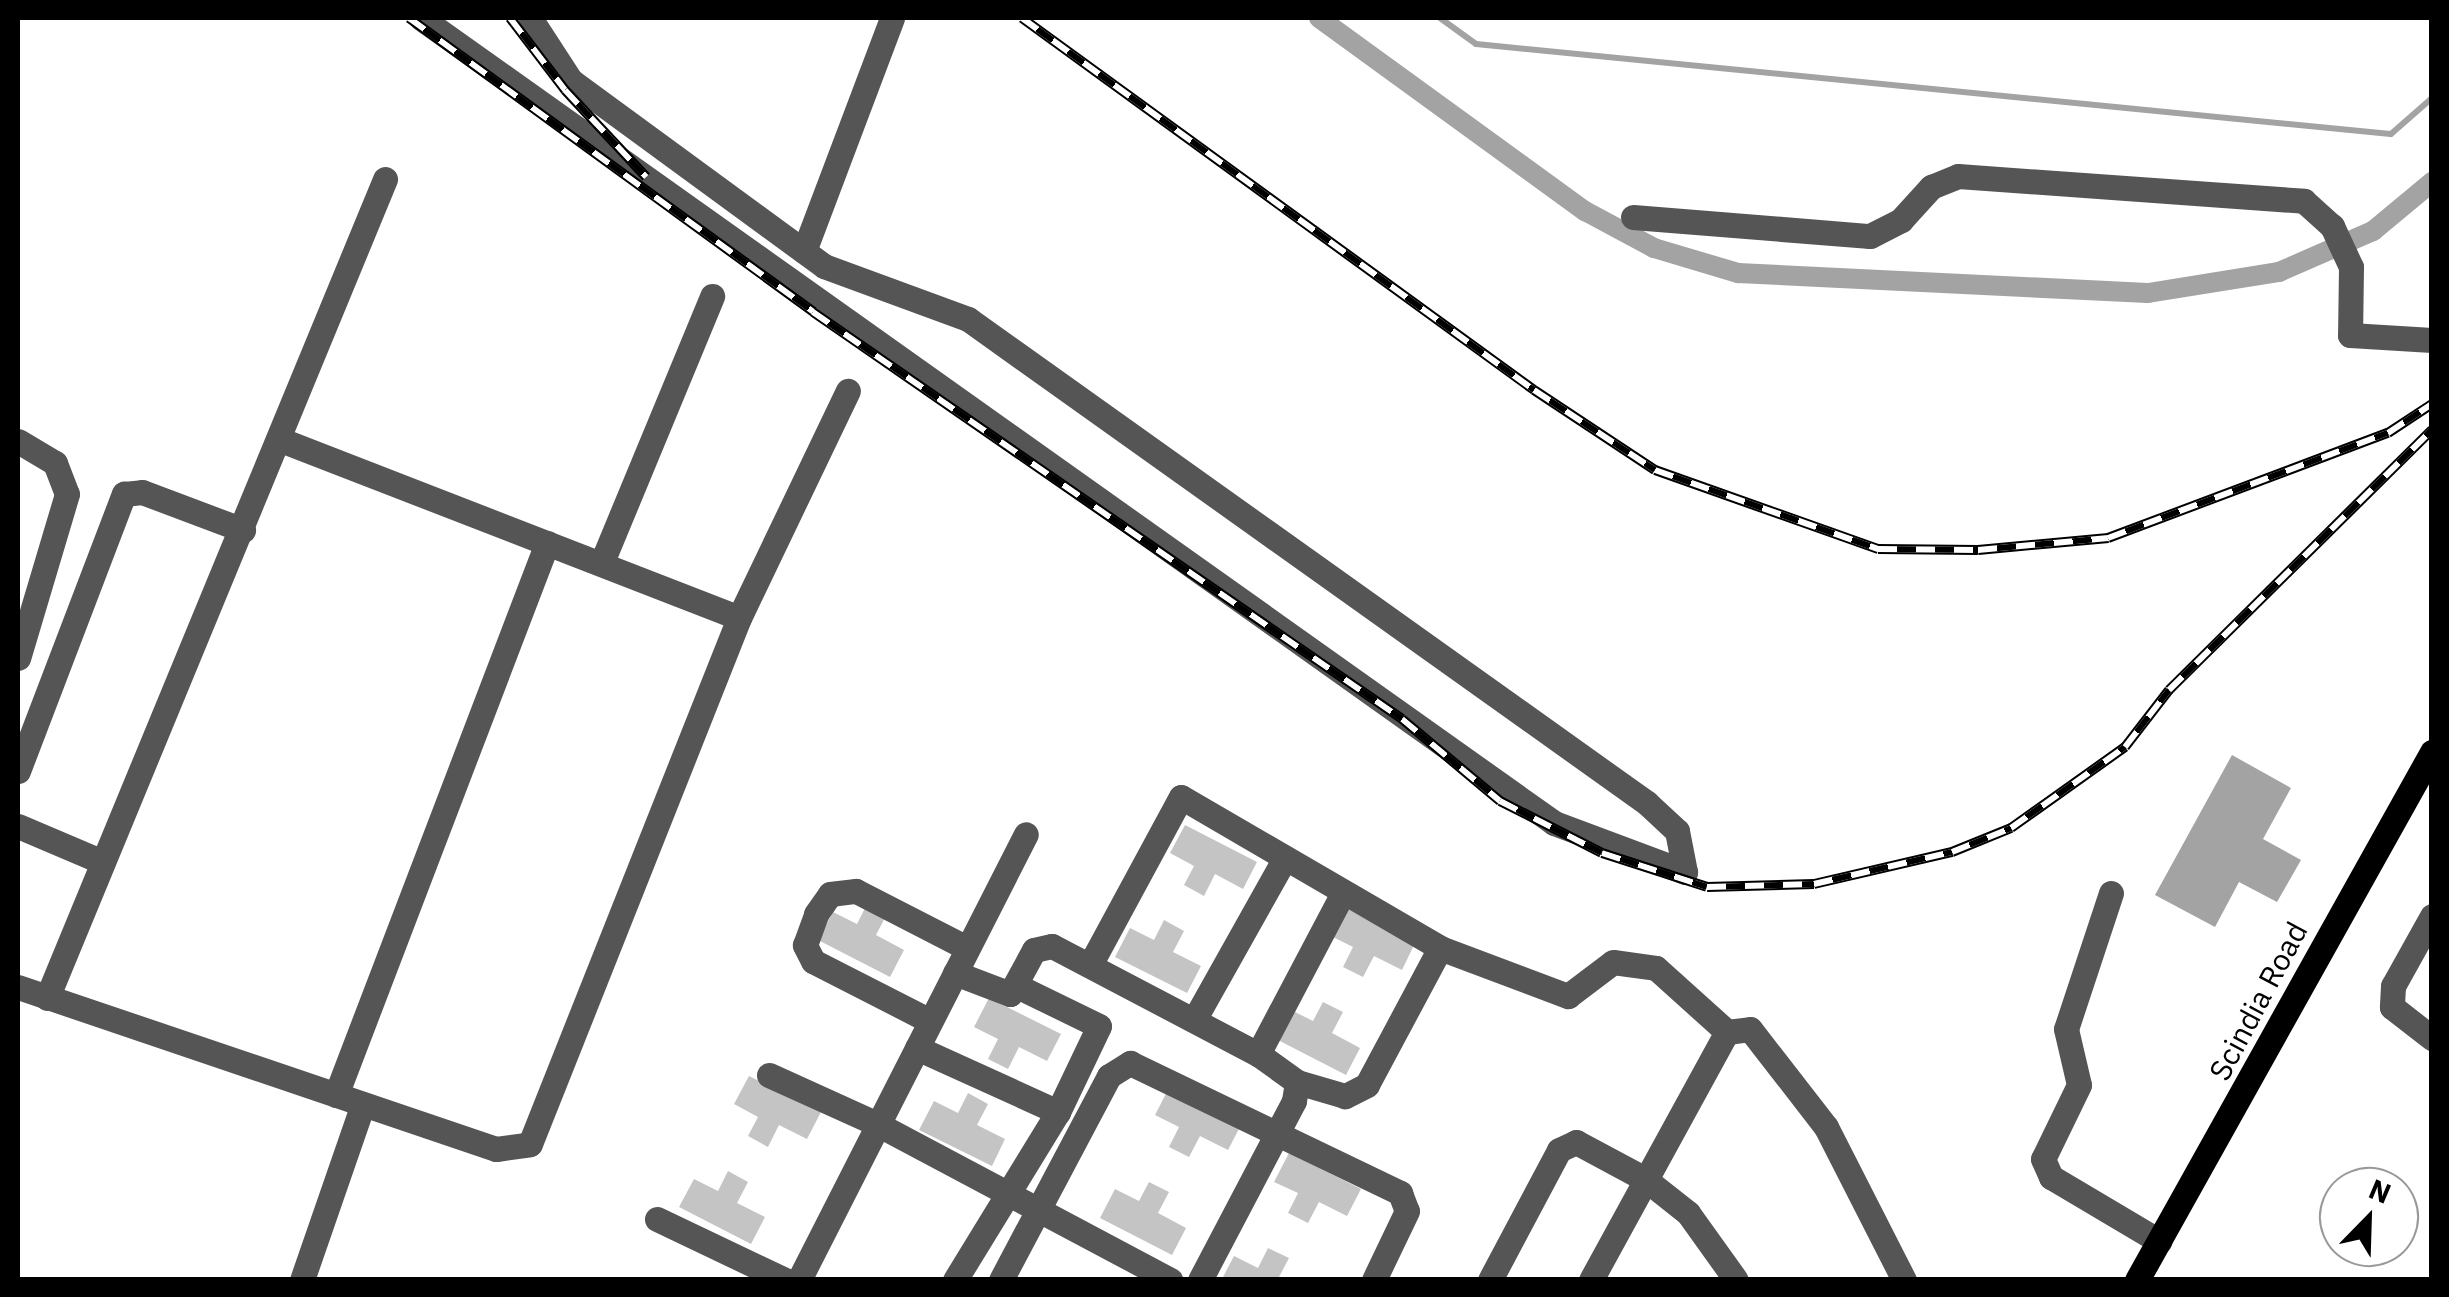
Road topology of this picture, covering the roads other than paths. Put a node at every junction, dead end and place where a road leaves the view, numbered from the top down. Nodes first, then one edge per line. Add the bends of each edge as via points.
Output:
1 (420, 18) edge
2 (530, 18) edge
3 (892, 18) edge
4 (384, 179) dead end
5 (1632, 217) dead end
6 (804, 251) junction
7 (712, 296) dead end
8 (2432, 340) edge
9 (848, 391) dead end
10 (281, 440) junction
11 (18, 441) edge
12 (243, 530) junction
13 (547, 544) junction
14 (602, 562) junction
15 (739, 618) junction
16 (18, 658) edge
17 (2432, 752) edge
18 (18, 771) edge
19 (2432, 779) edge
20 (18, 826) edge
21 (1026, 834) dead end
22 (1285, 858) junction
23 (103, 862) junction
24 (2112, 893) dead end
25 (1343, 894) junction
26 (2432, 916) edge
27 (968, 948) junction
28 (1440, 948) junction
29 (1090, 965) junction
30 (955, 974) junction
31 (1019, 986) junction
32 (18, 988) edge
33 (47, 998) junction
34 (930, 1020) junction
35 (1194, 1020) junction
36 (1727, 1032) junction
37 (2432, 1038) edge
38 (916, 1048) junction
39 (1258, 1054) junction
40 (768, 1075) dead end
41 (2265, 1075) junction
42 (1297, 1082) junction
43 (336, 1095) junction
44 (363, 1104) junction
45 (1058, 1112) junction
46 (879, 1125) junction
47 (1276, 1134) junction
48 (1646, 1179) junction
49 (1008, 1191) junction
50 (1037, 1210) junction
51 (657, 1218) dead end
52 (2159, 1241) junction
53 (1383, 1277) edge
54 (2149, 1278) edge
55 (302, 1280) edge
56 (785, 1280) edge
57 (800, 1280) edge
58 (955, 1280) edge
59 (1001, 1280) edge
60 (1170, 1280) edge
61 (1200, 1280) edge
62 (1490, 1280) edge
63 (1590, 1280) edge
64 (1736, 1280) edge
65 (1904, 1280) edge

1 - 6 street via 1554,823 1684,872 1676,831 1648,803 968,319 946,306 848,280
2 - 6 street via 570,81
3 - 6 street
4 - 10 street
5 - 8 street via 1870,236 1902,220 1931,187 1958,176 2304,201 2332,226 2352,268 2350,335
7 - 14 street
9 - 15 street
10 - 12 street
10 - 13 street
11 - 16 street via 55,463 67,494
12 - 18 street via 142,492 124,494
12 - 23 street
13 - 14 street
13 - 43 street
14 - 15 street
15 - 44 street via 530,1144 496,1149
17 - 41 main road, Scindia Road
19 - 41 main road, Scindia Road
20 - 23 street
21 - 27 street
22 - 25 street
22 - 29 street via 1181,797
22 - 35 street
23 - 33 street
24 - 52 street via 2066,1029 2080,1085 2042,1158 2051,1177
25 - 28 street
25 - 39 street
26 - 37 street via 2393,986 2392,1007
27 - 30 street
27 - 34 street via 856,892 830,894 816,914 805,945 813,961
28 - 36 street via 1568,996 1613,962 1656,968
28 - 42 street via 1366,1085 1345,1096
29 - 31 street via 1042,944
29 - 35 street
30 - 31 street via 996,994
30 - 34 street
31 - 45 street via 1099,1026
32 - 33 street
33 - 43 street
34 - 38 street
35 - 39 street
36 - 48 street
36 - 65 street via 1750,1029 1768,1044 1857,1180
38 - 45 street
38 - 46 street
39 - 42 street
40 - 46 street
41 - 52 main road, Scindia Road
41 - 54 main road, Scindia Road
42 - 47 street
43 - 44 street
44 - 55 street
45 - 49 street
46 - 49 street
46 - 57 street
47 - 50 street via 1130,1062 1116,1066
47 - 53 street via 1400,1193 1406,1212
47 - 61 street
48 - 62 street via 1588,1146 1566,1144
48 - 63 street
48 - 64 street via 1703,1226
49 - 50 street
49 - 58 street
50 - 59 street
50 - 60 street
51 - 56 street
52 - 54 main road, Scindia Road

